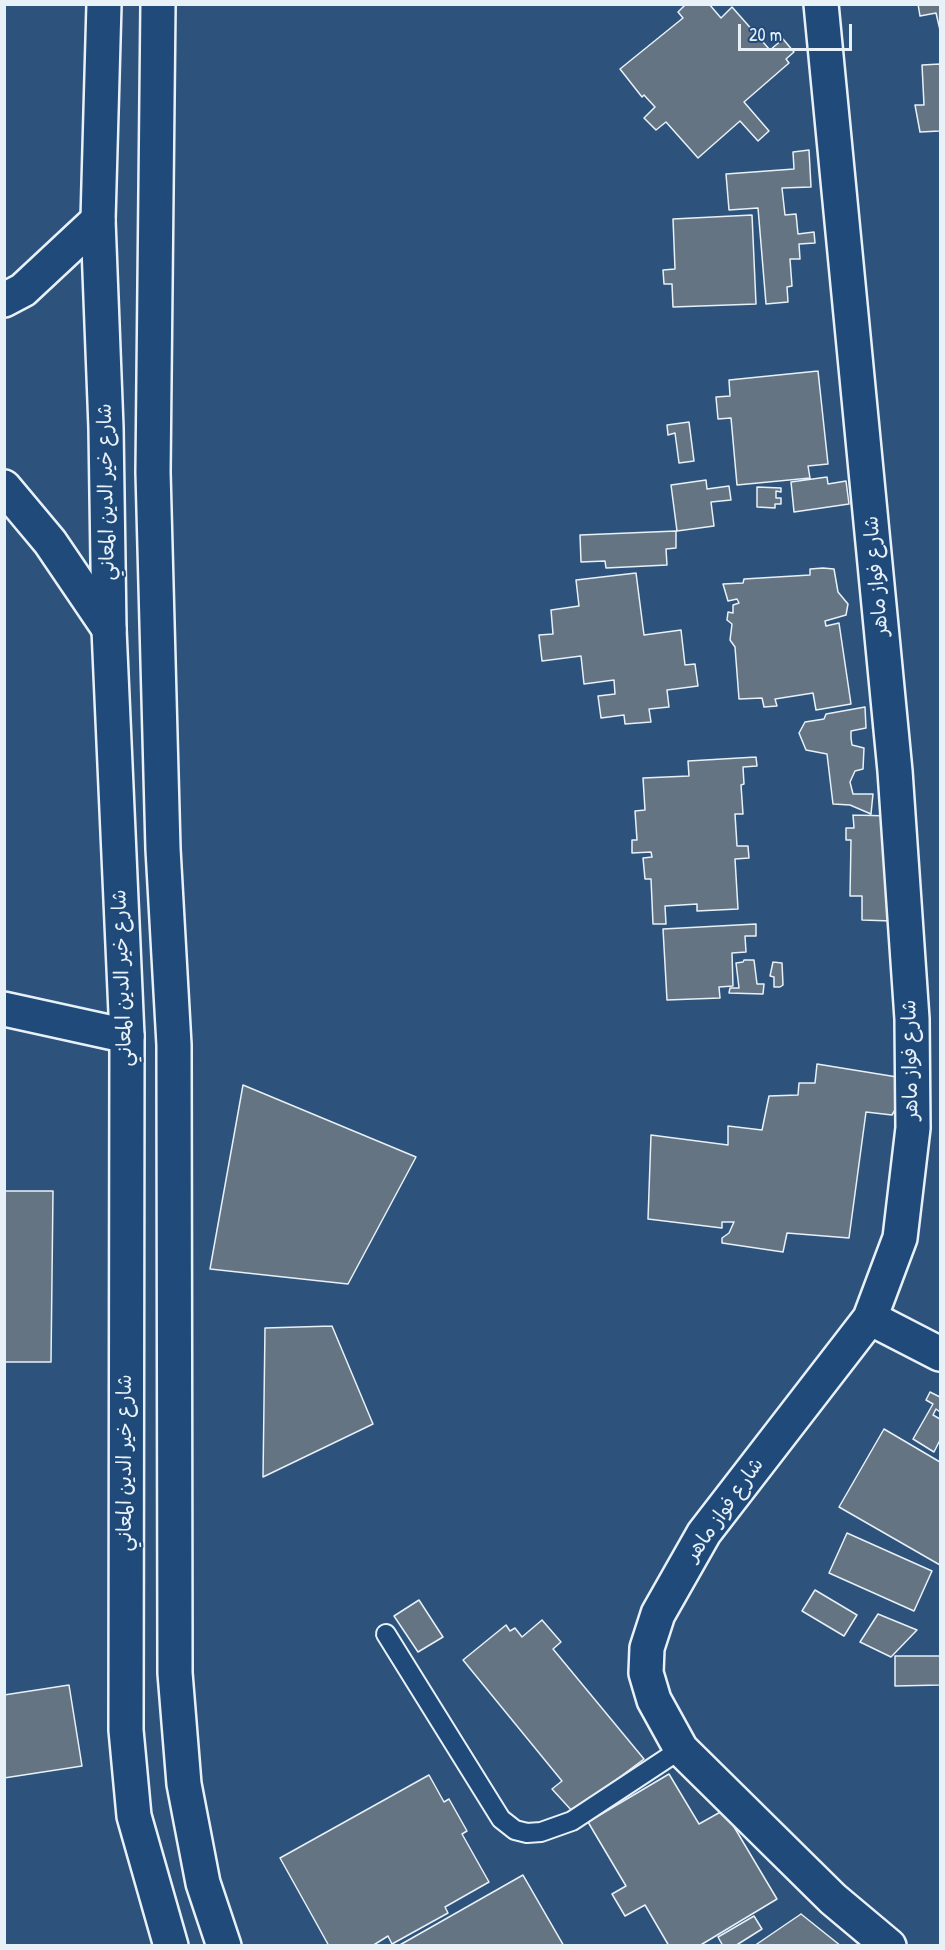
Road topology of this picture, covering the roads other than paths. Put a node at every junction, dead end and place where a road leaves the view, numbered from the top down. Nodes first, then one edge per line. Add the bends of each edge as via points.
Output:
1 (104, 4) edge
2 (158, 4) edge
3 (821, 4) edge
4 (98, 220) junction
5 (4, 300) edge
6 (4, 487) edge
7 (109, 628) junction
8 (4, 1009) edge
9 (127, 1036) junction
10 (870, 1318) junction
11 (940, 1354) edge
12 (386, 1634) dead end
13 (681, 1749) junction
14 (171, 1946) edge
15 (224, 1946) edge
16 (889, 1946) edge

1 - 4 street, شارع خير الدين المعاني
2 - 15 street via 153,472 163,849 174,1045 175,1673 184,1784 203,1883
3 - 10 street, شارع فواز ماهر via 895,771 912,1019 914,1128 900,1238
4 - 5 street via 23,290
4 - 7 street, شارع خير الدين المعاني
6 - 7 street via 50,542
7 - 9 street, شارع خير الدين المعاني
8 - 9 street
9 - 14 street, شارع خير الدين المعاني via 126,1730 134,1816
10 - 11 street
10 - 13 street, شارع فواز ماهر via 704,1533 658,1614 647,1648 646,1673 654,1701
12 - 13 lane via 501,1819 515,1830 541,1832 572,1821
13 - 16 street, شارع فواز ماهر via 833,1899

